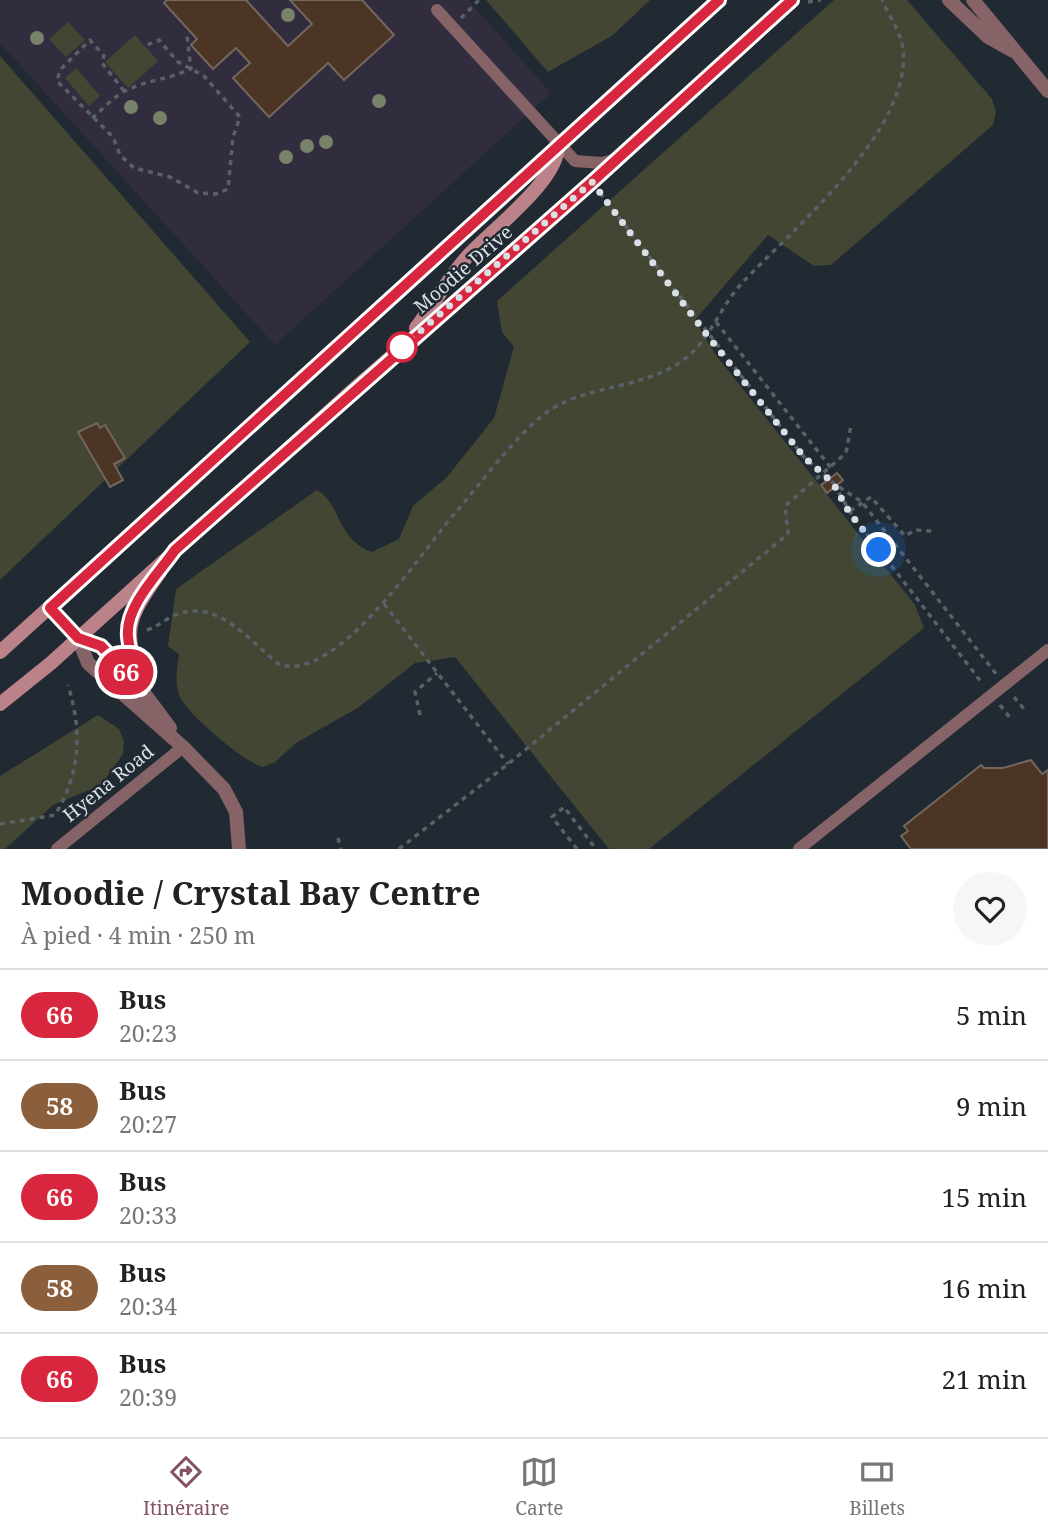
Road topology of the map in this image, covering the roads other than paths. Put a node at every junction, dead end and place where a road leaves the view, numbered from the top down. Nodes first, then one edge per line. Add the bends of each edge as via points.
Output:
1 (719, 0) edge
2 (793, 0) edge
3 (949, 0) edge
4 (974, 0) edge
5 (437, 10) dead end
6 (1013, 52) junction
7 (1048, 91) edge
8 (558, 144) junction
9 (618, 159) junction
10 (403, 346) junction
11 (175, 550) junction
12 (50, 608) junction
13 (78, 638) junction
14 (1048, 650) edge
15 (0, 652) edge
16 (141, 689) junction
17 (0, 704) edge
18 (183, 747) junction
19 (57, 849) edge
20 (239, 849) edge
21 (799, 849) edge

1 - 8 main road, Moodie Drive
2 - 9 main road, Moodie Drive
3 - 6 street via 988,37
4 - 6 street
5 - 8 lane
6 - 7 street
8 - 9 lane via 575,161
8 - 10 main road via 553,167 539,186 465,260
8 - 12 main road, Moodie Drive
9 - 10 main road, Moodie Drive
10 - 11 main road, Moodie Drive
11 - 13 main road, Moodie Drive
11 - 16 main road via 135,608 127,633
12 - 13 street
12 - 15 main road, Moodie Drive
13 - 16 street via 101,646
13 - 17 main road, Moodie Drive
13 - 18 street via 88,663
14 - 21 lane
16 - 18 street
18 - 19 lane, Hyena Road
18 - 20 street via 224,789 236,812

